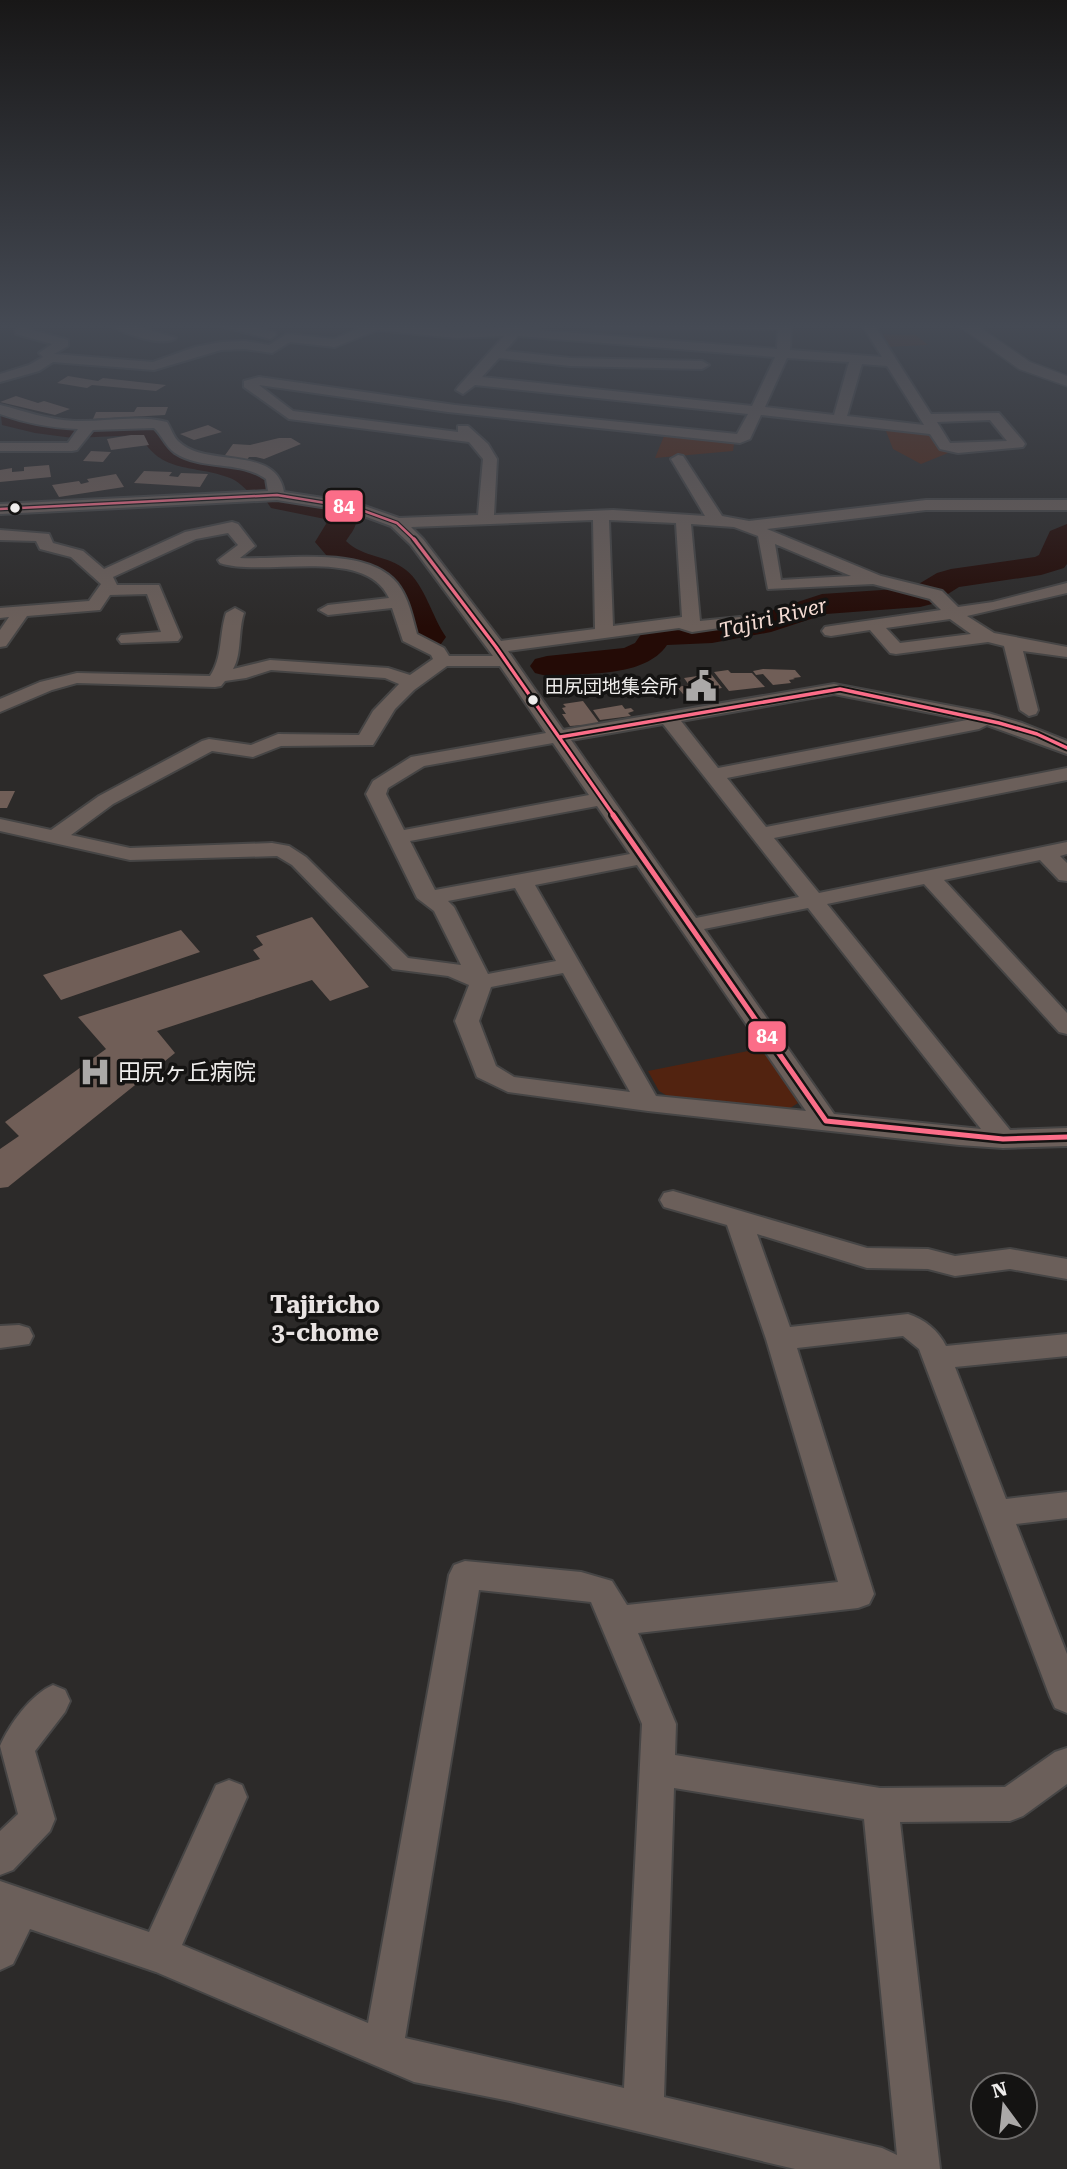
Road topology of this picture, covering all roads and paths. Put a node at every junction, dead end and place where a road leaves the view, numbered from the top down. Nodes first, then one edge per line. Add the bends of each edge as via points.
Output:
1 (56, 424) edge
2 (119, 424) edge
3 (155, 424) edge
4 (354, 424) edge
5 (457, 424) edge
6 (595, 424) edge
7 (750, 424) edge
8 (931, 424) edge
9 (1001, 424) edge
10 (86, 429) junction
11 (473, 438) junction
12 (0, 447) edge
13 (678, 459) dead end
14 (277, 495) junction
15 (215, 498) junction
16 (1067, 505) edge
17 (62, 506) junction
18 (0, 509) edge
19 (601, 515) junction
20 (683, 517) junction
21 (486, 519) junction
22 (716, 520) junction
23 (397, 523) junction
24 (749, 526) junction
25 (232, 527) junction
26 (765, 533) junction
27 (0, 535) edge
28 (43, 537) junction
29 (875, 580) junction
30 (104, 583) junction
31 (1067, 588) edge
32 (397, 602) junction
33 (328, 610) dead end
34 (22, 611) junction
35 (0, 613) edge
36 (235, 613) dead end
37 (955, 614) junction
38 (734, 621) dead end
39 (681, 622) junction
40 (874, 625) junction
41 (831, 632) dead end
42 (604, 633) junction
43 (988, 637) junction
44 (127, 639) dead end
45 (0, 642) edge
46 (1012, 644) junction
47 (1067, 652) edge
48 (500, 654) junction
49 (443, 661) junction
50 (219, 676) junction
51 (411, 682) junction
52 (0, 706) edge
53 (1029, 710) dead end
54 (669, 719) junction
55 (990, 720) junction
56 (560, 737) junction
57 (1067, 748) edge
58 (1067, 774) edge
59 (713, 775) junction
60 (602, 799) junction
61 (0, 825) edge
62 (761, 834) junction
63 (55, 837) junction
64 (398, 837) junction
65 (1067, 848) edge
66 (1044, 852) junction
67 (643, 858) junction
68 (1067, 875) edge
69 (929, 876) junction
70 (522, 881) junction
71 (428, 898) junction
72 (813, 900) junction
73 (692, 925) junction
74 (570, 965) junction
75 (481, 982) junction
76 (1067, 1027) edge
77 (648, 1102) junction
78 (826, 1121) junction
79 (1067, 1137) edge
80 (1003, 1139) junction
81 (673, 1200) dead end
82 (738, 1219) junction
83 (1067, 1269) edge
84 (780, 1339) junction
85 (1067, 1345) edge
86 (937, 1358) junction
87 (1067, 1505) edge
88 (996, 1513) junction
89 (617, 1621) junction
90 (1067, 1697) edge
91 (53, 1701) dead end
92 (1067, 1763) edge
93 (657, 1769) junction
94 (229, 1797) dead end
95 (880, 1805) junction
96 (0, 1857) edge
97 (10, 1904) edge
98 (0, 1951) edge
99 (158, 1954) junction
100 (383, 2051) junction
101 (643, 2112) junction
102 (882, 2169) edge
103 (919, 2169) edge

1 - 10 street
2 - 10 street
3 - 14 street via 162,425 171,443 180,449 210,461 270,474
4 - 11 street
5 - 11 street
6 - 7 street via 729,440 745,436
8 - 9 street via 945,446 953,449 1018,444
10 - 12 street via 72,447
11 - 21 street via 490,459
13 - 22 street
14 - 15 street
14 - 23 street via 356,508
15 - 17 street
15 - 25 street via 240,524
16 - 24 street via 926,505
17 - 18 street
17 - 28 street
19 - 20 street
19 - 21 street
19 - 42 street
20 - 22 street
20 - 39 street via 691,621
21 - 23 street
22 - 24 street
23 - 48 street via 418,542
24 - 26 street
25 - 30 street via 191,535
25 - 32 street via 247,546 226,560 236,564 280,561 348,566 379,575 392,587
26 - 29 street
26 - 29 street via 774,585
27 - 28 street
28 - 30 street via 46,545 77,554
29 - 37 street via 929,593
30 - 34 street via 94,606
30 - 44 street via 153,589 172,637
31 - 37 street
32 - 33 street
32 - 49 street via 409,637 438,652
34 - 35 street
34 - 45 street
36 - 50 street via 228,663
37 - 40 street
37 - 43 street
38 - 39 street via 692,627
39 - 42 street
40 - 41 street
40 - 43 street via 895,649
42 - 48 street
43 - 46 street
46 - 47 street
46 - 53 street
48 - 49 street
48 - 56 street
49 - 51 street
50 - 51 street via 271,665 388,673
50 - 52 street via 215,682 77,678
51 - 63 street via 374,720 366,741 278,740 253,751 209,746 106,800
54 - 55 street via 840,689
54 - 56 street
54 - 59 street
55 - 57 street
55 - 59 street
56 - 60 street
56 - 64 street via 449,754 409,765 380,785 376,794
58 - 62 street
59 - 62 street
60 - 64 street
60 - 67 street
61 - 63 street
62 - 72 street
63 - 75 street via 130,854 282,850 299,861 397,961 410,967 453,970
64 - 71 street
65 - 66 street
66 - 68 street
66 - 69 street
67 - 70 street
67 - 73 street
69 - 72 street
69 - 76 street
70 - 71 street
70 - 74 street
71 - 75 street via 443,907
72 - 73 street
72 - 80 street
73 - 78 street
74 - 75 street
74 - 77 street
75 - 77 street via 467,1021 486,1071 508,1084
77 - 78 street
78 - 80 street
79 - 80 street
81 - 82 street
82 - 83 street via 867,1258 928,1259 955,1266 1010,1259
82 - 84 street
84 - 86 street via 908,1325 931,1343
84 - 89 street via 858,1594
85 - 86 street
86 - 88 street
87 - 88 street
88 - 90 street
89 - 93 street via 659,1724
89 - 100 street via 600,1591 465,1575
91 - 96 street via 17,1747 37,1819
92 - 95 street via 1010,1804
93 - 95 street
93 - 101 street
94 - 99 street
95 - 103 street
97 - 98 street
97 - 99 street
99 - 100 street
100 - 101 street via 414,2062
101 - 102 street

